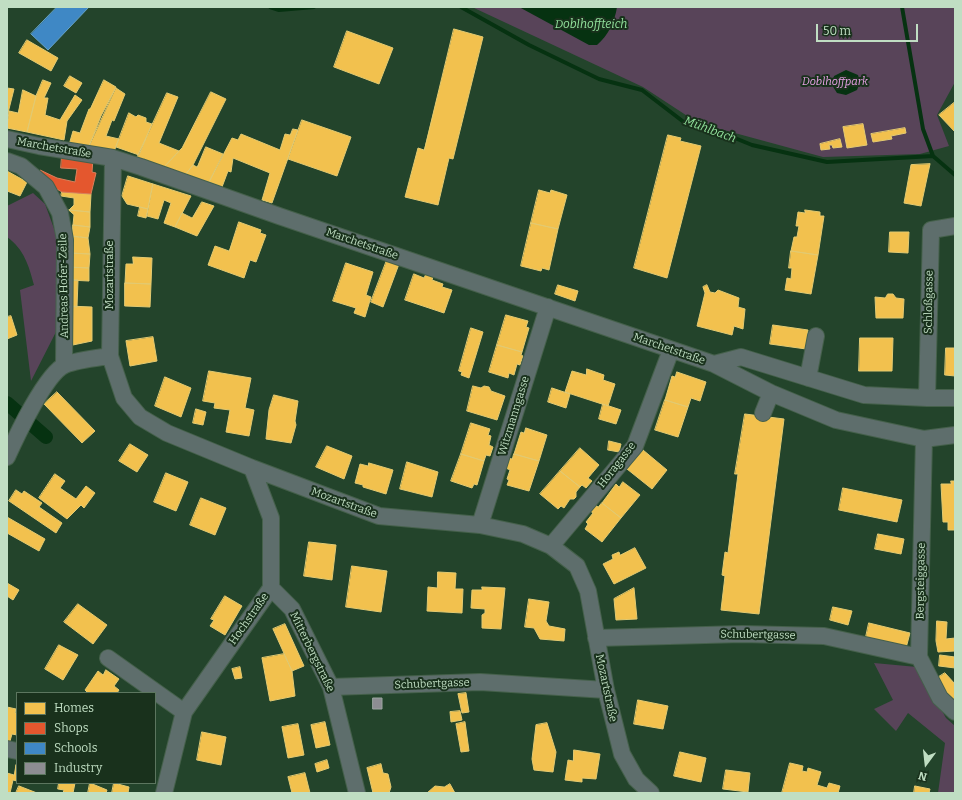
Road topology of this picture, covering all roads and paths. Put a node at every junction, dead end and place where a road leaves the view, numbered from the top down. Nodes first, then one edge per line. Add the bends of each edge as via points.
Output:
1 (7, 139) edge
2 (113, 158) junction
3 (7, 161) edge
4 (955, 226) edge
5 (548, 307) junction
6 (816, 336) dead end
7 (671, 350) junction
8 (110, 356) junction
9 (714, 364) junction
10 (64, 365) junction
11 (808, 378) junction
12 (771, 393) junction
13 (927, 398) junction
14 (955, 398) edge
15 (763, 413) dead end
16 (955, 435) edge
17 (924, 439) junction
18 (7, 458) edge
19 (252, 468) junction
20 (480, 525) junction
21 (551, 546) junction
22 (271, 588) junction
23 (596, 638) junction
24 (919, 657) junction
25 (108, 658) dead end
26 (331, 688) junction
27 (606, 690) junction
28 (156, 692) edge
29 (156, 692) edge
30 (184, 712) junction
31 (955, 712) edge
32 (162, 786) edge
33 (357, 793) edge
34 (650, 793) edge

1 - 2 street, Marchetstraße
2 - 5 street, Marchetstraße
2 - 8 street, Mozartstraße
3 - 10 street, Andreas Hofer-Zeile via 21,166 46,187 60,213 65,240
4 - 13 street, Schloßgasse via 931,230
5 - 7 street, Marchetstraße
5 - 20 street, Witzmanngasse
6 - 11 street
7 - 9 street, Marchetstraße
7 - 21 street, Horagasse via 634,446
8 - 10 street
8 - 19 street, Mozartstraße via 124,398 140,418 167,433
9 - 11 street, Marchetstraße via 741,357
9 - 12 street, Marchetstraße
10 - 18 street via 47,383
11 - 13 street, Marchetstraße via 864,395
12 - 15 street
12 - 17 street, Marchetstraße via 836,420
13 - 14 street, Marchetstraße
16 - 17 street, Marchetstraße
17 - 24 street, Bergsteiggasse
19 - 20 street, Mozartstraße via 379,516
19 - 22 street, Hochstraße via 271,518
20 - 21 street, Mozartstraße via 523,534
21 - 23 street, Mozartstraße via 577,566 588,591
22 - 26 street, Mitterbergstraße via 292,609
22 - 30 street, Hochstraße
23 - 24 street, Schubertgasse via 742,634 824,636
23 - 27 street, Mozartstraße
24 - 31 street, Bergsteiggasse via 940,698
25 - 29 street
26 - 27 street, Schubertgasse via 480,682
26 - 33 street, Mitterbergstraße
27 - 34 street, Mozartstraße via 622,754 636,779
28 - 30 street
30 - 32 street, Hochstraße

